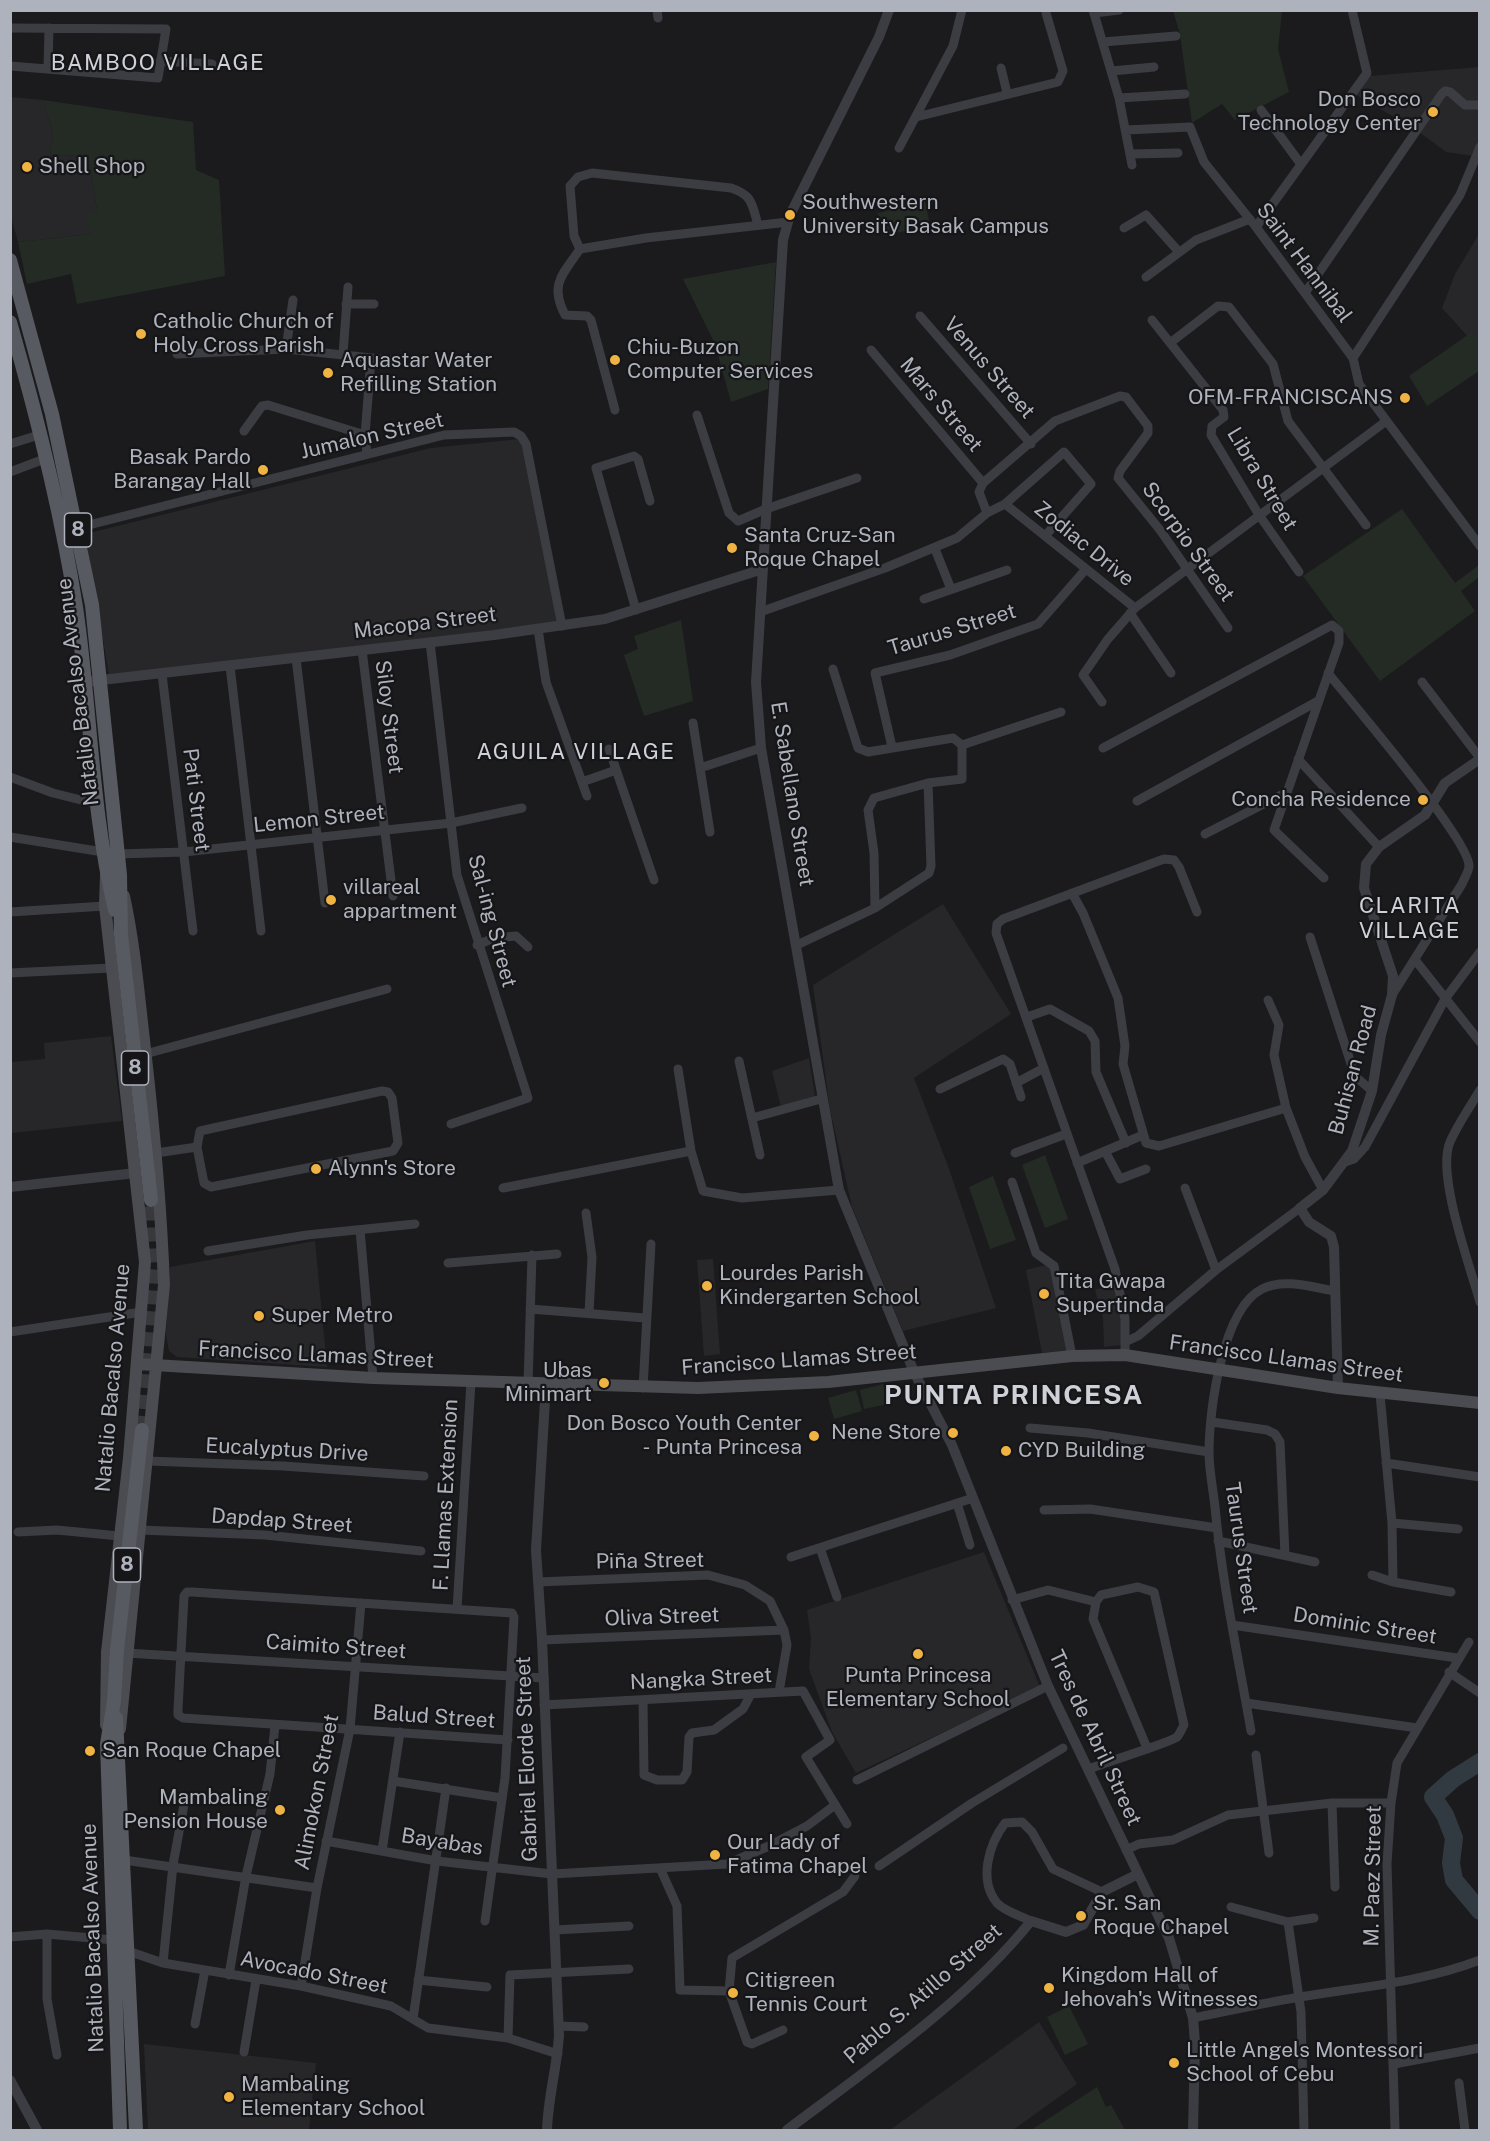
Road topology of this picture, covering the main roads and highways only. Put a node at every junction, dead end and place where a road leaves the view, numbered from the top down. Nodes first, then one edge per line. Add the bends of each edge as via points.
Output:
1 (10, 260) edge
2 (11, 327) edge
3 (37, 358) junction
4 (21, 363) junction
5 (113, 874) junction
6 (151, 1200) tunnel mouth
7 (137, 1364) junction
8 (158, 1365) junction
9 (1479, 1397) edge
10 (1461, 1400) junction
11 (1479, 1403) edge
12 (142, 1430) tunnel mouth
13 (113, 1745) junction
14 (120, 2130) edge
15 (136, 2130) edge

1 - 3 main road, Natalio Bacalso Avenue / 8
2 - 4 main road, Natalio Bacalso Avenue / 8
3 - 4 main road
3 - 5 main road, Natalio Bacalso Avenue / 8 via 92,605 118,854
4 - 5 main road, Natalio Bacalso Avenue / 8 via 42,434 76,607 103,852
5 - 6 main road, Natalio Bacalso Avenue / 8
5 - 7 main road, Natalio Bacalso Avenue / 8 via 105,906 145,1262
5 - 8 main road, Natalio Bacalso Avenue / 8 via 132,934 156,1153 164,1285
7 - 8 main road, Francisco Llamas Street
7 - 13 main road, Natalio Bacalso Avenue / 8 via 107,1652
8 - 10 main road, Francisco Llamas Street via 643,1388 762,1386 1072,1356 1125,1355 1380,1394
8 - 13 main road, Natalio Bacalso Avenue / 8
9 - 10 main road, Francisco Llamas Street
10 - 11 main road, Francisco Llamas Street
12 - 13 main road, Natalio Bacalso Avenue / 8 via 117,1650
13 - 14 main road, Natalio Bacalso Avenue / 8
13 - 15 main road, Natalio Bacalso Avenue / 8 via 124,1860

